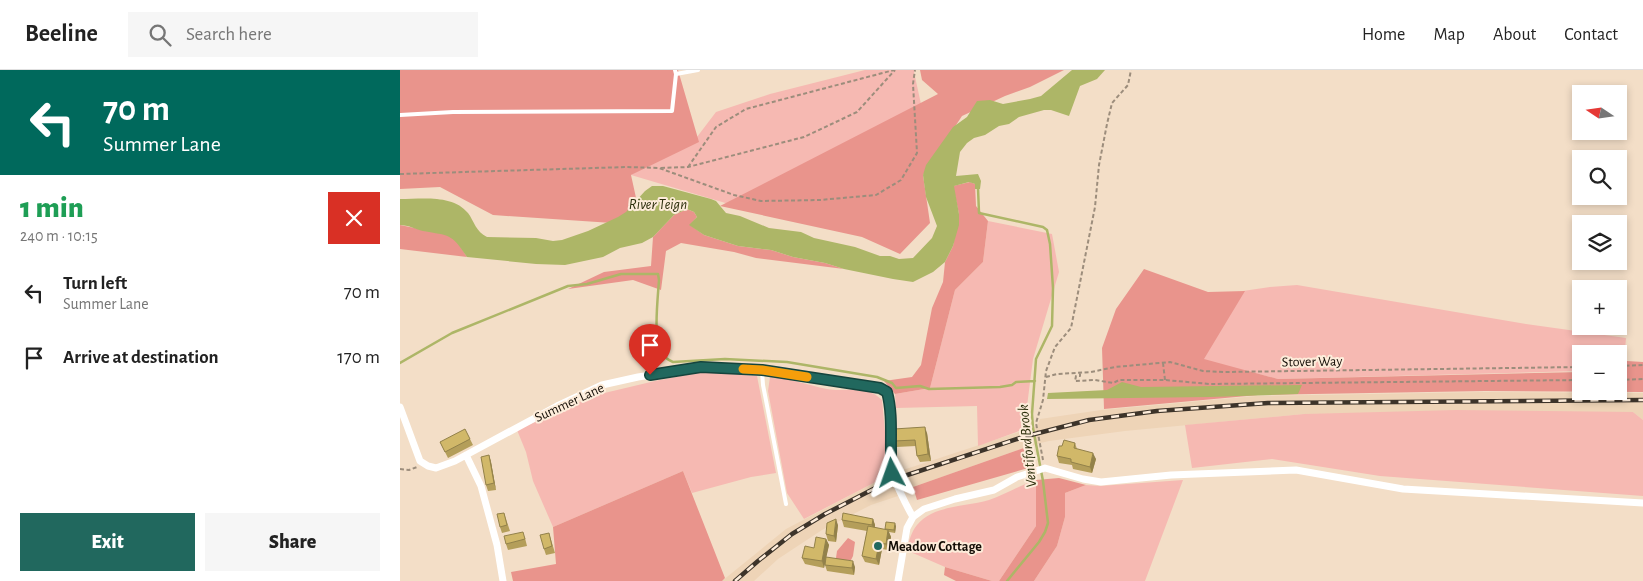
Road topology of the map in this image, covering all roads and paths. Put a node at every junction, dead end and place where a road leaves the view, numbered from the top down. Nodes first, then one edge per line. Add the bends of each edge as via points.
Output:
1 (698, 70) edge
2 (894, 70) edge
3 (915, 70) edge
4 (1131, 70) edge
5 (675, 72) edge
6 (400, 115) edge
7 (688, 167) junction
8 (659, 168) junction
9 (400, 174) edge
10 (1163, 363) junction
11 (1643, 365) edge
12 (1627, 366) edge
13 (1572, 367) edge
14 (762, 370) junction
15 (1080, 373) junction
16 (1046, 377) junction
17 (1643, 379) edge
18 (1165, 380) junction
19 (1572, 380) edge
20 (1627, 380) edge
21 (400, 407) edge
22 (466, 455) junction
23 (424, 464) junction
24 (1044, 468) junction
25 (400, 469) edge
26 (1643, 503) edge
27 (786, 504) dead end
28 (913, 517) junction
29 (503, 581) edge
30 (898, 581) edge

1 - 5 lane
2 - 7 path via 858,112 804,137
2 - 7 path via 746,109 716,127
3 - 8 path via 916,153 901,180 876,196 761,201 734,195
4 - 16 path via 1128,85 1112,103 1106,124 1095,207 1071,328 1055,347
5 - 6 lane via 672,111
7 - 8 path
8 - 9 path
10 - 13 path, Stover Way via 1224,372
10 - 15 path, Stover Way
10 - 18 path
11 - 12 path
14 - 22 street, Summer Lane via 701,367 602,385
14 - 27 lane
14 - 28 street, Summer Lane via 880,388 887,392 891,406 892,473
15 - 16 path, Stover Way
15 - 18 path via 1075,381
16 - 24 path via 1036,423
17 - 20 path
18 - 19 path via 1219,384
21 - 23 street via 420,461
22 - 23 street, Summer Lane via 436,468
22 - 29 street via 481,486
23 - 25 path via 408,470
24 - 26 street via 1102,482 1171,475 1296,470 1403,489
24 - 28 street via 1017,477 994,490 924,509
28 - 30 street via 905,536

